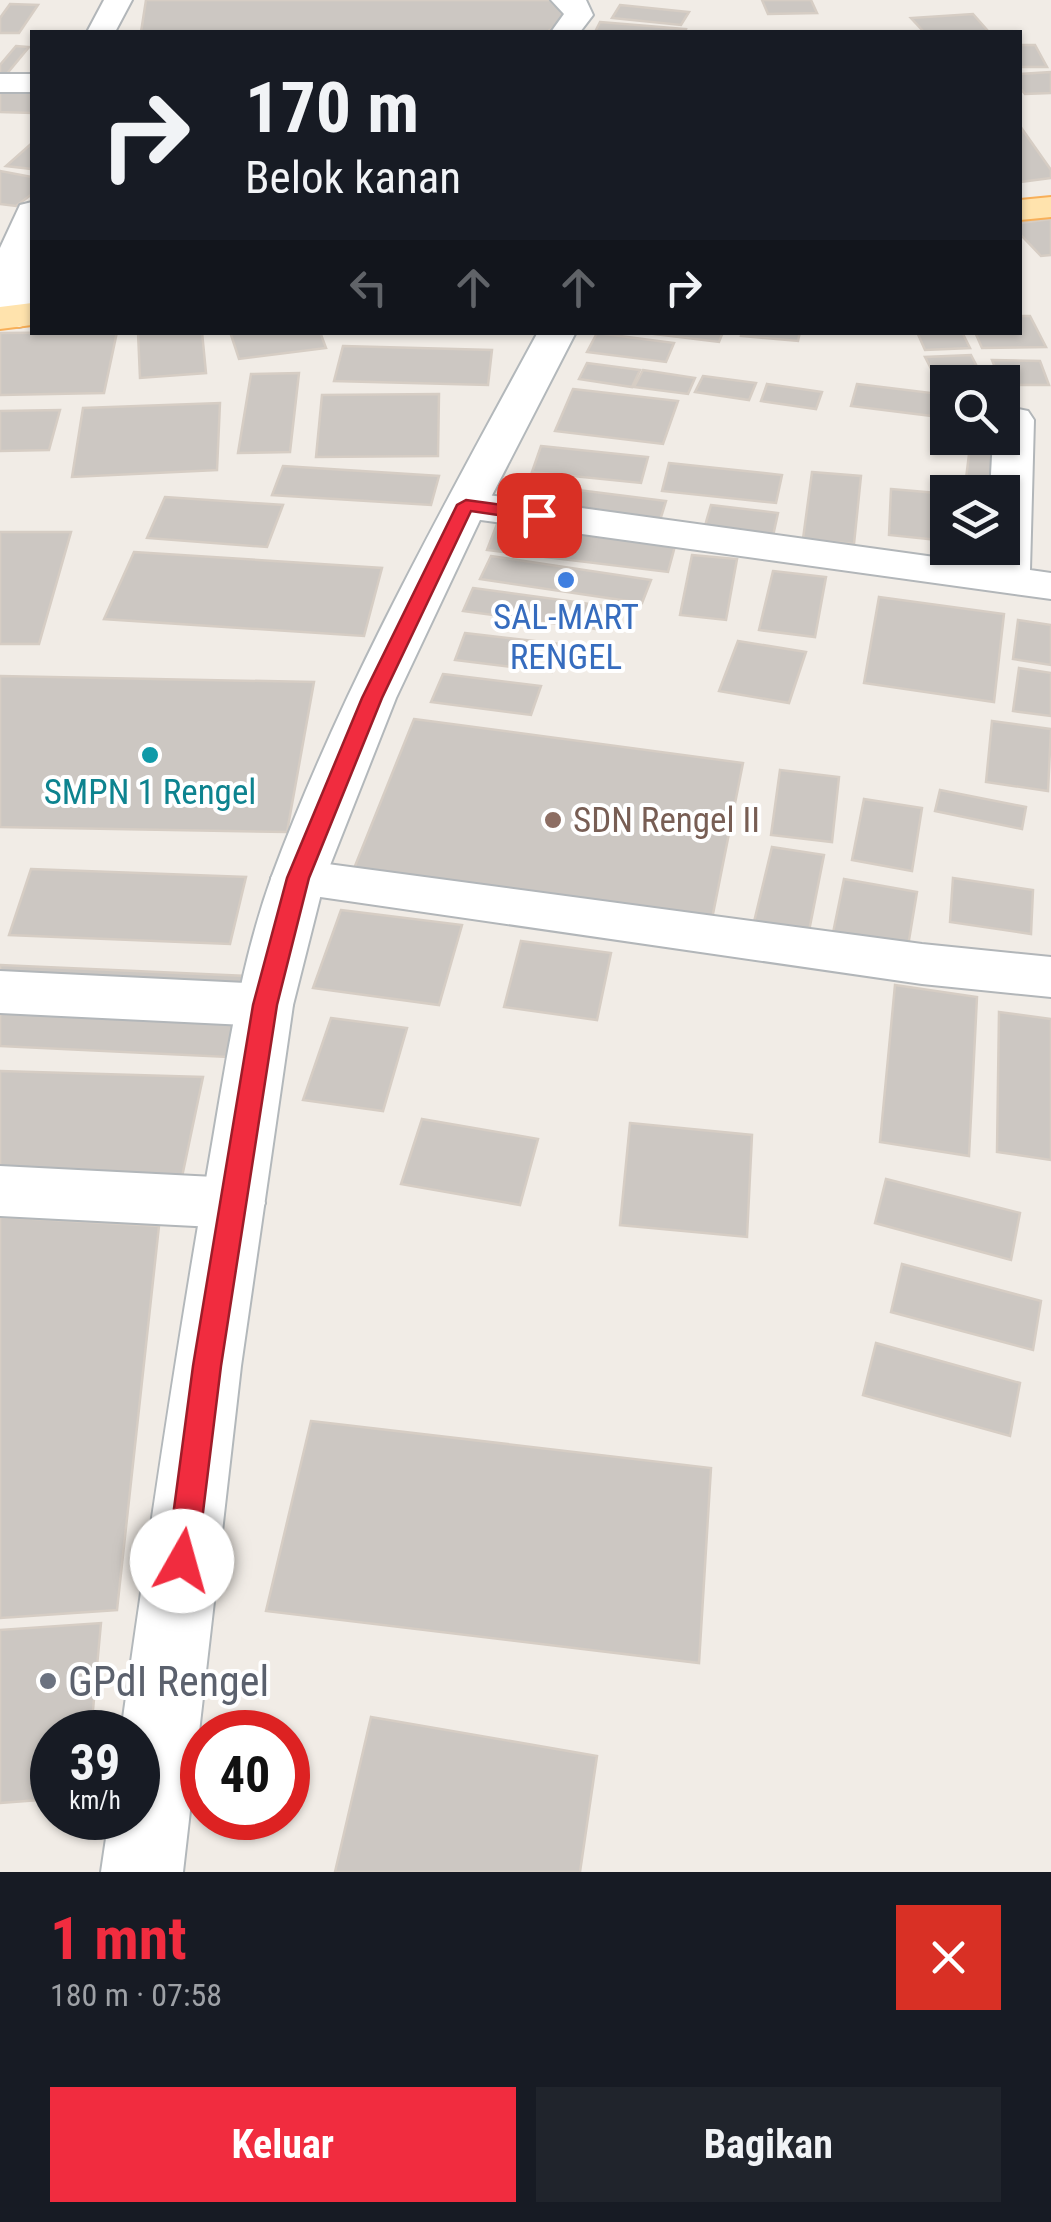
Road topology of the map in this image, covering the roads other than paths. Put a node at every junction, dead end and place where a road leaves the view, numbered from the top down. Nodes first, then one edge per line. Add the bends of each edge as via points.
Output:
1 (118, 0) edge
2 (575, 1) edge
3 (101, 30) edge
4 (567, 30) edge
5 (0, 83) edge
6 (30, 83) edge
7 (1051, 207) edge
8 (1022, 210) edge
9 (30, 217) edge
10 (17, 316) edge
11 (555, 335) edge
12 (1012, 455) edge
13 (466, 505) junction
14 (1006, 577) junction
15 (1051, 586) edge
16 (298, 878) junction
17 (1051, 977) edge
18 (0, 992) edge
19 (265, 1005) junction
20 (0, 1191) edge
21 (234, 1203) junction
22 (142, 1872) edge

1 - 3 street
2 - 4 street via 579,15
5 - 6 street
7 - 8 main road
9 - 10 street via 16,252
11 - 13 street
12 - 14 street
13 - 14 street
13 - 16 street via 372,698
14 - 15 street
16 - 17 street
16 - 19 street
18 - 19 street
19 - 21 street
20 - 21 street
21 - 22 street

